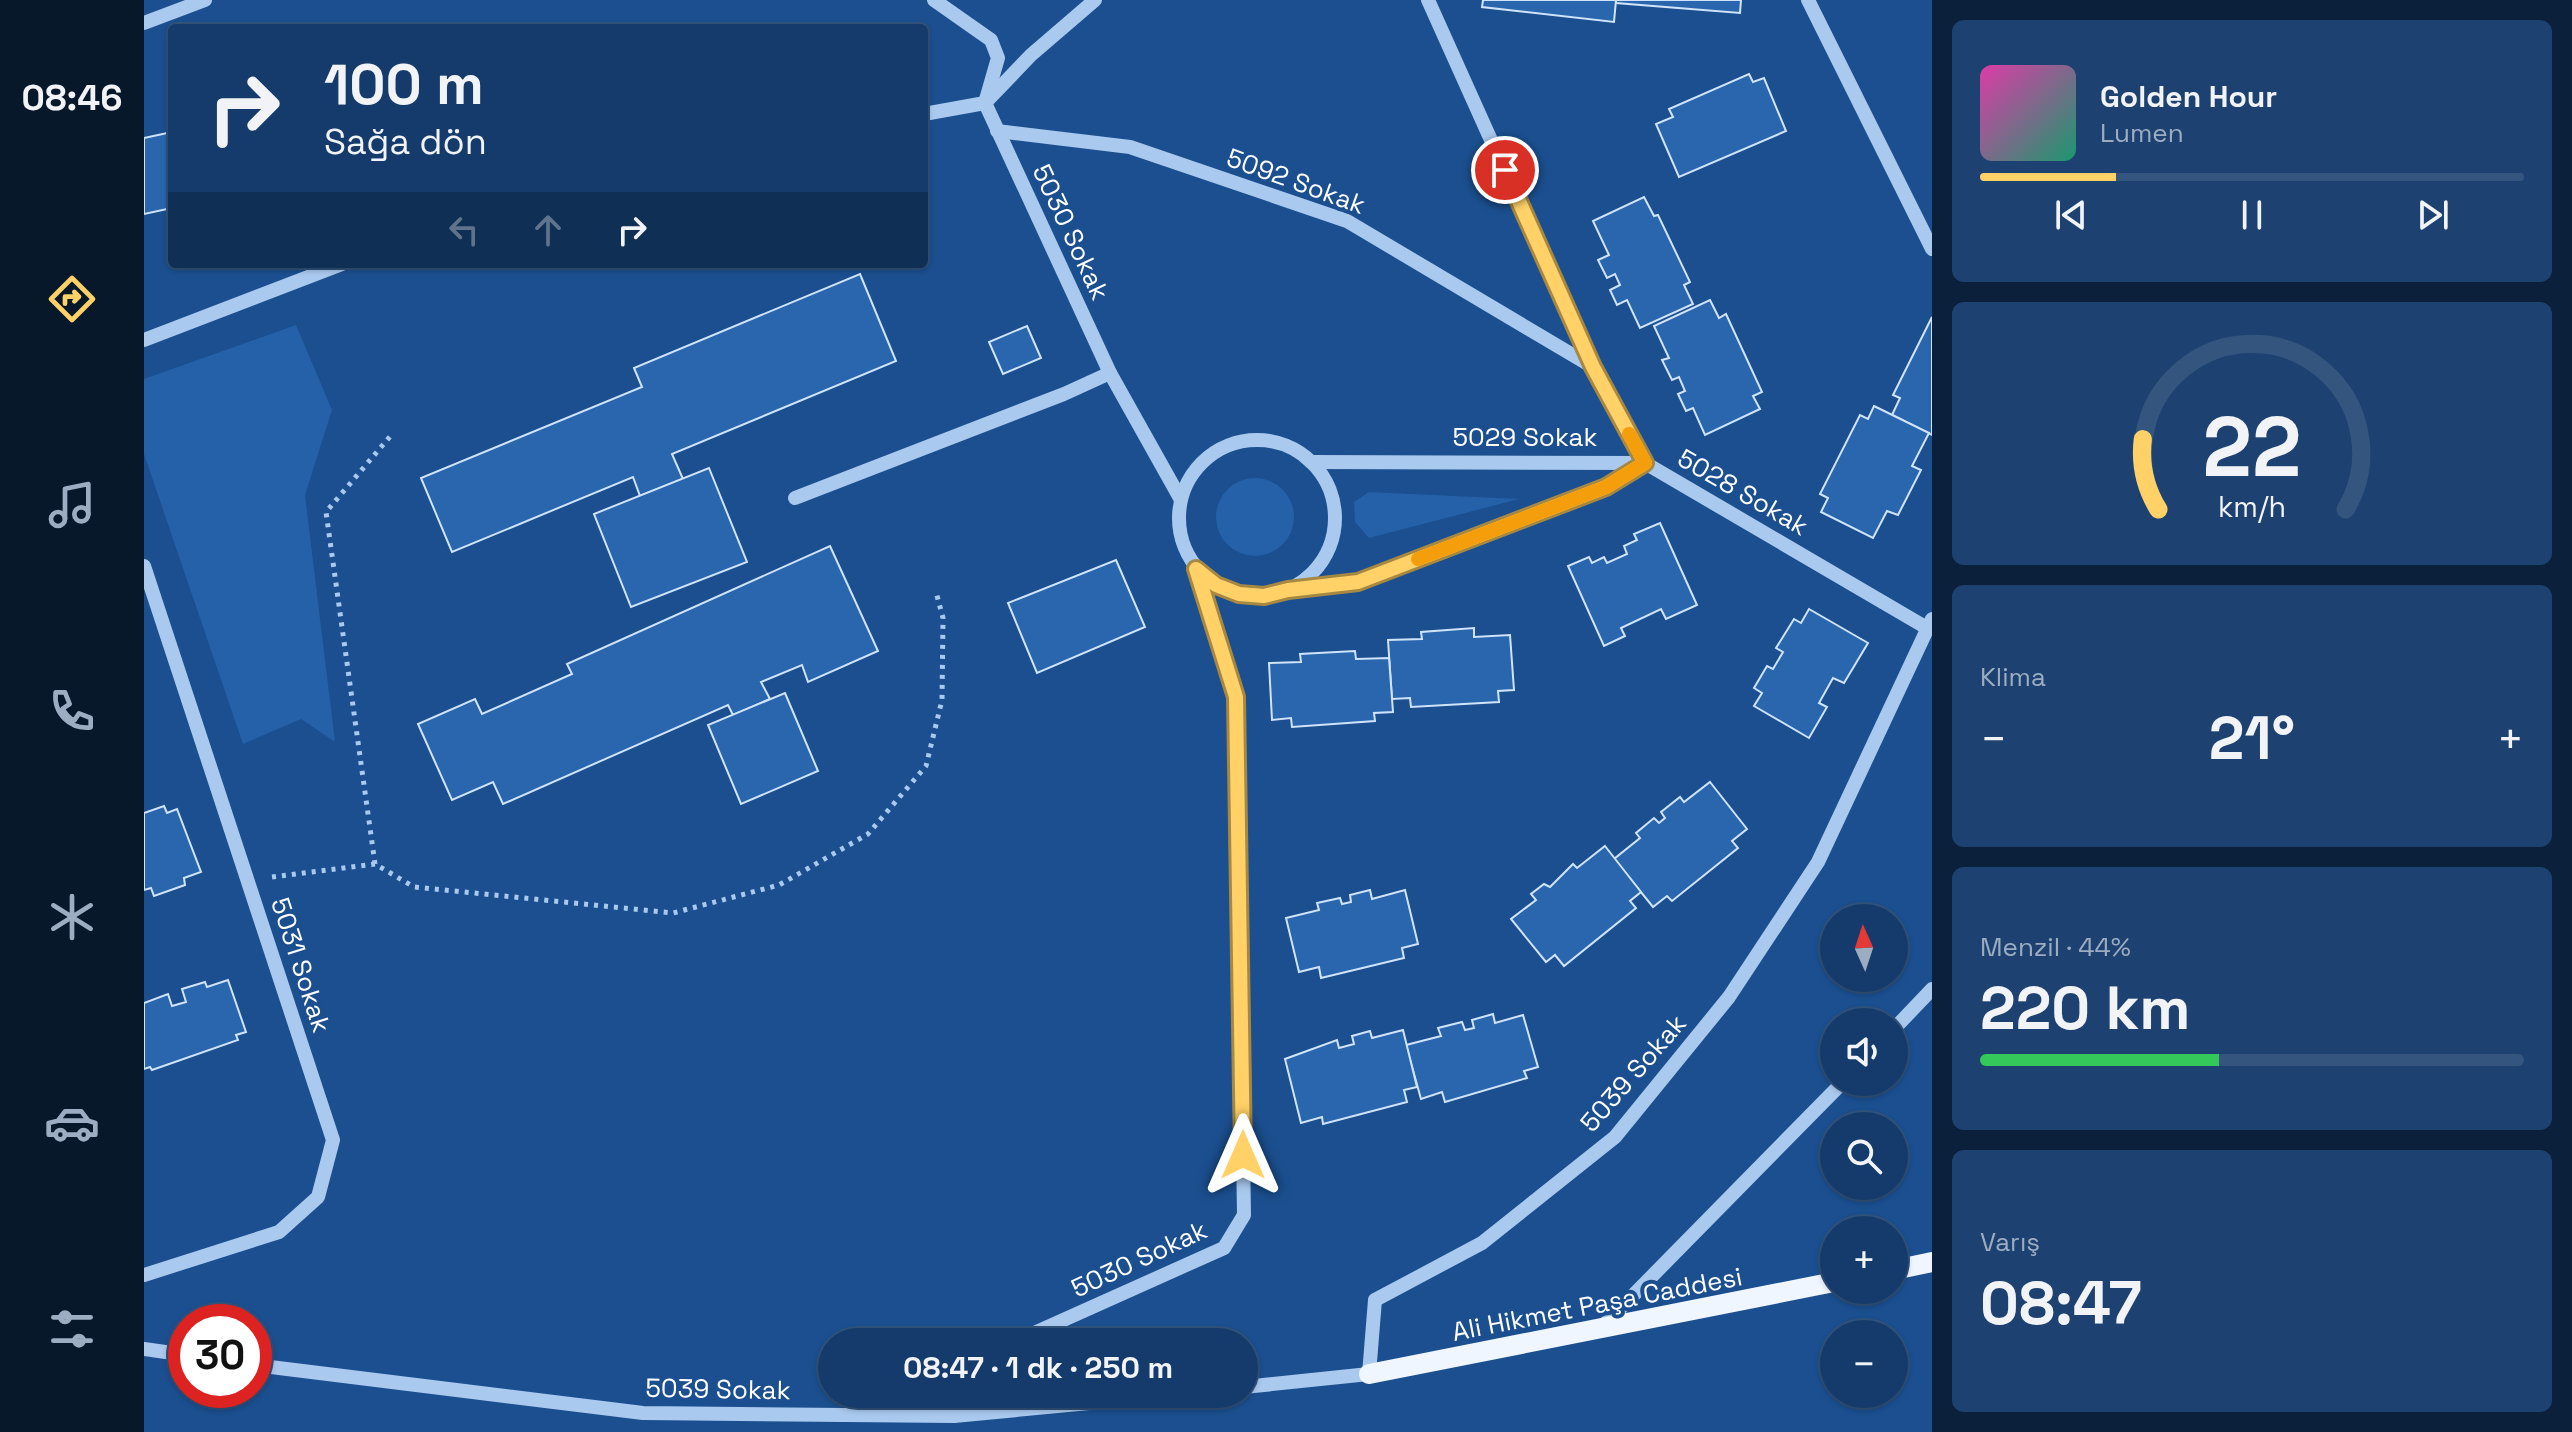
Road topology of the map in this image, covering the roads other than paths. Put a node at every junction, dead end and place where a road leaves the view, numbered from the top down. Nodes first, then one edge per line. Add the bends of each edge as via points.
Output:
1 (205, 0) edge
2 (934, 0) edge
3 (1095, 0) edge
4 (1428, 0) edge
5 (1808, 0) edge
6 (144, 23) edge
7 (985, 103) junction
8 (928, 113) edge
9 (997, 131) junction
10 (1932, 249) edge
11 (332, 268) edge
12 (144, 340) edge
13 (1593, 367) junction
14 (1110, 373) junction
15 (1311, 462) junction
16 (1645, 463) junction
17 (795, 498) dead end
18 (1180, 498) junction
19 (144, 566) edge
20 (1196, 569) junction
21 (1288, 590) junction
22 (1930, 623) edge
23 (1932, 989) edge
24 (1908, 1014) edge
25 (1829, 1096) edge
26 (1932, 1262) edge
27 (1908, 1267) edge
28 (144, 1275) edge
29 (1820, 1285) edge
30 (1045, 1328) edge
31 (1597, 1332) junction
32 (144, 1349) edge
33 (168, 1352) edge
34 (272, 1367) edge
35 (1369, 1374) junction
36 (1258, 1386) edge
37 (954, 1408) edge
38 (1038, 1408) edge
39 (954, 1416) junction

1 - 6 street
2 - 7 street via 991,40 998,58
3 - 7 street
4 - 13 street, 5028 Sokak
5 - 10 street
7 - 8 street
7 - 9 street, 5030 Sokak
9 - 13 street, 5092 Sokak via 1130,147 1347,221
9 - 14 street, 5030 Sokak
11 - 12 street
13 - 16 street, 5028 Sokak
14 - 17 street
14 - 18 street, 5030 Sokak
15 - 16 street, 5029 Sokak
15 - 18 street via 1279,442 1229,444 1190,475
15 - 21 street via 1330,490 1333,536 1325,557
16 - 21 street, 5029 Sokak via 1606,487 1358,582
16 - 22 street, 5028 Sokak
18 - 20 street via 1183,548
19 - 28 street, 5031 Sokak via 333,1140 318,1197 279,1232
20 - 21 street via 1239,594 1264,596
20 - 30 street, 5030 Sokak via 1236,697 1244,1215 1224,1248
22 - 35 street, 5039 Sokak via 1818,862 1729,997 1615,1137 1482,1243 1375,1300
23 - 24 street
25 - 31 street
26 - 27 main road
29 - 31 main road, Ali Hikmet Paşa Caddesi
31 - 35 main road, Ali Hikmet Paşa Caddesi
32 - 33 street
34 - 39 street, 5039 Sokak via 643,1413
35 - 36 street
37 - 39 street
38 - 39 street, 5039 Sokak

